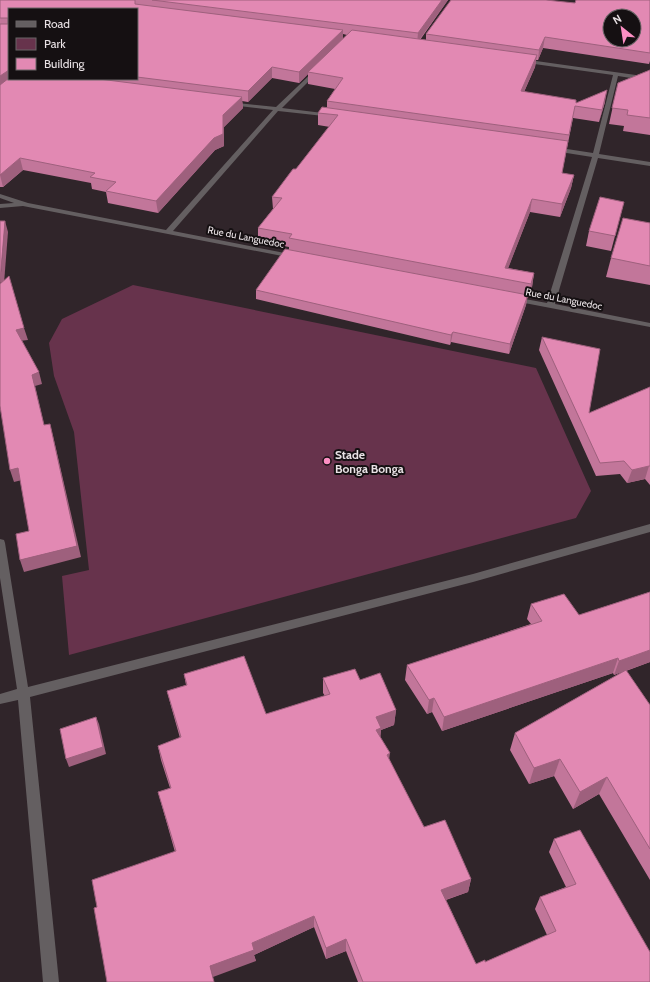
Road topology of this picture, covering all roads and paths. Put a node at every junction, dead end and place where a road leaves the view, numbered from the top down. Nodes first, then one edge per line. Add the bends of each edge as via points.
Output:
1 (514, 60) edge
2 (322, 65) edge
3 (616, 74) junction
4 (650, 79) edge
5 (222, 102) edge
6 (276, 108) junction
7 (339, 118) edge
8 (549, 148) edge
9 (596, 155) junction
10 (650, 164) edge
11 (0, 196) edge
12 (26, 205) junction
13 (0, 206) edge
14 (168, 232) junction
15 (301, 258) edge
16 (503, 297) edge
17 (550, 306) junction
18 (650, 325) edge
19 (650, 528) edge
20 (0, 543) edge
21 (23, 692) junction
22 (0, 699) edge
23 (51, 982) edge

1 - 3 street
2 - 6 street
3 - 4 street
3 - 9 street
5 - 6 street
6 - 7 street
6 - 14 street
8 - 9 street
9 - 10 street
9 - 17 street
11 - 12 street
12 - 13 street
12 - 14 street, Rue du Languedoc
14 - 15 street, Rue du Languedoc
16 - 17 street, Rue du Languedoc
17 - 18 street, Rue du Languedoc
19 - 21 street via 466,580
20 - 21 street
21 - 22 street
21 - 23 street

